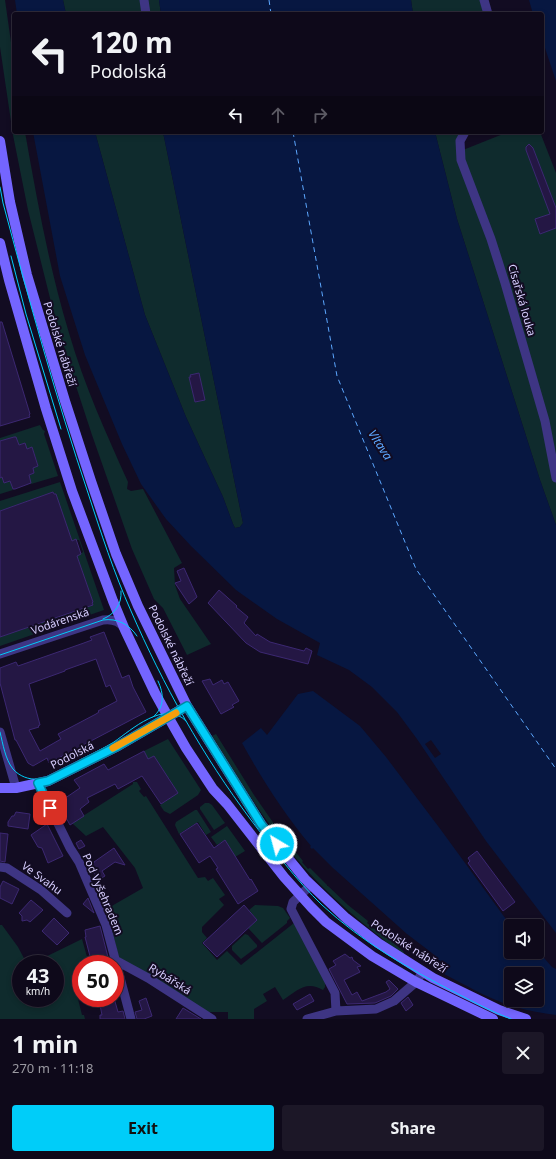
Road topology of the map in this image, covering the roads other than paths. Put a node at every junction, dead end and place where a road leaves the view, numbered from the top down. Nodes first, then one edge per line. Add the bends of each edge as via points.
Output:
1 (144, 0) edge
2 (484, 0) edge
3 (146, 12) edge
4 (487, 12) edge
5 (464, 134) edge
6 (0, 141) edge
7 (0, 243) edge
8 (556, 478) edge
9 (125, 630) junction
10 (0, 654) edge
11 (187, 706) junction
12 (168, 717) junction
13 (0, 732) edge
14 (38, 783) junction
15 (0, 788) edge
16 (16, 788) junction
17 (0, 867) edge
18 (311, 885) junction
19 (300, 895) junction
20 (67, 913) dead end
21 (115, 955) edge
22 (124, 964) edge
23 (423, 972) junction
24 (416, 982) junction
25 (124, 991) edge
26 (336, 1011) junction
27 (131, 1019) edge
28 (212, 1019) edge
29 (307, 1019) edge
30 (493, 1019) edge
31 (526, 1019) edge

1 - 3 street
2 - 4 street
5 - 8 street, Císařská louka via 460,141 461,160 505,283 545,421
6 - 11 main road, Podolské nábřeží via 10,202 27,275 67,408 116,554 138,606
7 - 9 main road via 46,409 72,490
9 - 10 street, Vodárenská via 114,620 103,620
9 - 12 main road
11 - 12 main road, Podolská
11 - 18 main road, Podolské nábřeží via 261,824
12 - 14 main road, Podolská via 118,746 48,781
12 - 19 main road via 213,789
13 - 16 street
14 - 16 main road, Podolská
14 - 21 street, Pod Vyšehradem via 78,862 106,925
15 - 16 main road, Podolská
17 - 20 street, Ve Svahu via 7,868 41,890
18 - 19 street
18 - 23 main road, Podolské nábřeží via 346,918 378,943
19 - 24 main road via 338,932
19 - 26 street via 293,902 291,909 335,993
22 - 28 street, Rybářská
23 - 24 street
23 - 31 main road, Podolské nábřeží via 499,1010
24 - 26 street via 394,1001 376,1009
24 - 30 main road
25 - 27 street, Pod Vyšehradem
26 - 29 street

